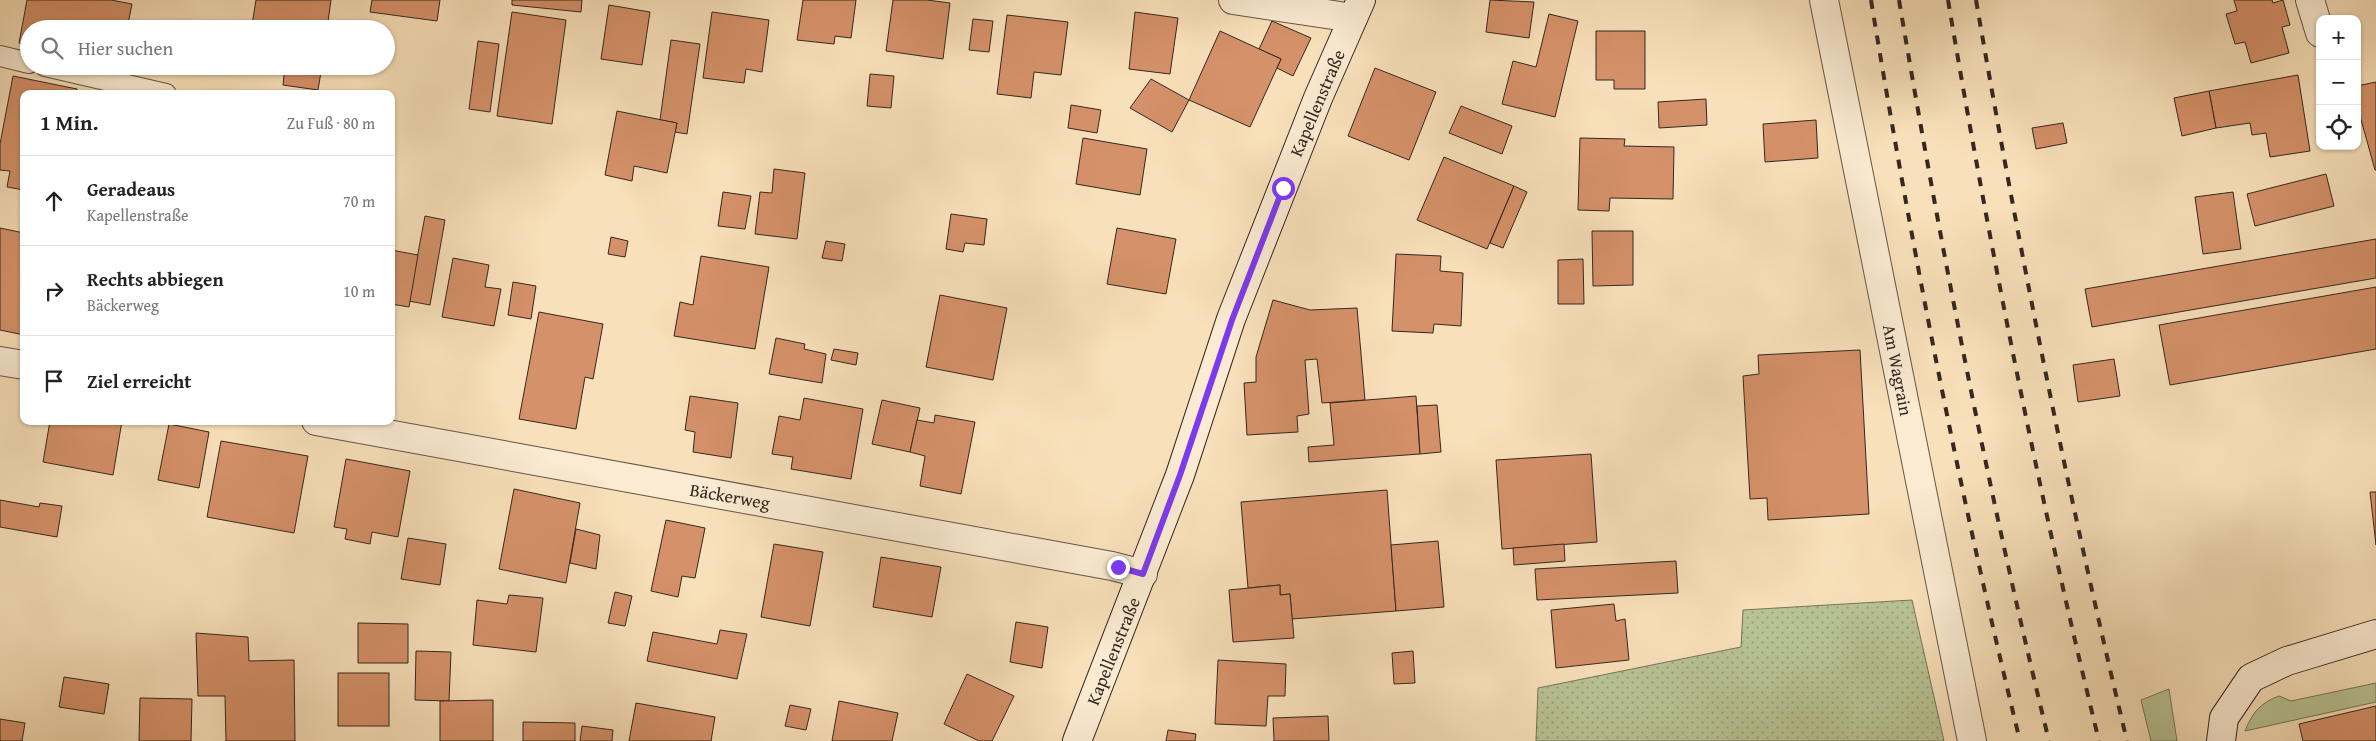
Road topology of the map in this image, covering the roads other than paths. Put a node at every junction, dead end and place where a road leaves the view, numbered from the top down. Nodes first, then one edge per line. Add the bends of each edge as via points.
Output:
1 (1234, 0) edge
2 (1824, 0) edge
3 (2310, 0) edge
4 (1357, 9) edge
5 (2316, 20) edge
6 (0, 56) edge
7 (20, 61) edge
8 (84, 75) edge
9 (149, 90) edge
10 (0, 361) edge
11 (20, 364) edge
12 (338, 425) edge
13 (1143, 574) junction
14 (2376, 634) edge
15 (1077, 741) edge
16 (1972, 741) edge
17 (2221, 741) edge

1 - 4 street
2 - 16 street, Am Wagrain
3 - 5 street
4 - 13 street, Kapellenstraße via 1318,98 1232,320
6 - 7 lane
8 - 9 lane
10 - 11 street
12 - 13 street, Bäckerweg
13 - 15 street, Kapellenstraße
14 - 17 street via 2287,661 2251,678 2224,718

